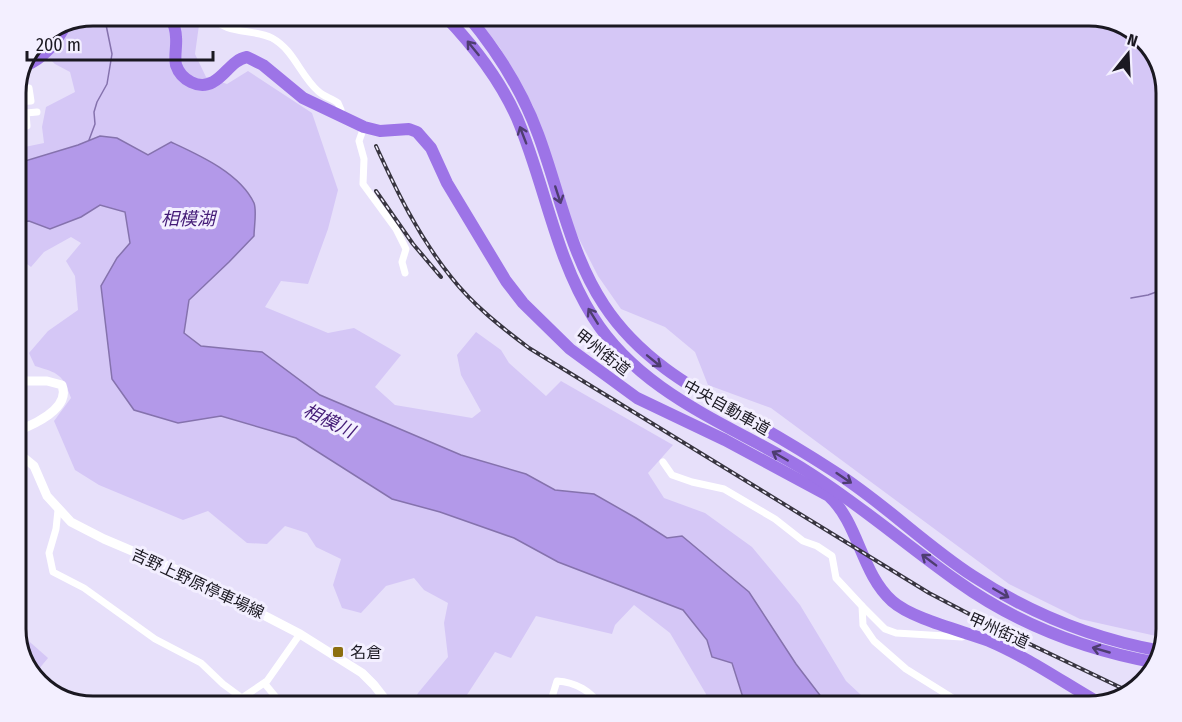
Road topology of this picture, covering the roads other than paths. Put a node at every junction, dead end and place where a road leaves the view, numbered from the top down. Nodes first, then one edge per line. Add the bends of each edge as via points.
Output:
1 (174, 26) edge
2 (224, 26) edge
3 (454, 26) edge
4 (476, 26) edge
5 (61, 33) edge
6 (33, 61) edge
7 (26, 88) edge
8 (26, 101) edge
9 (37, 112) dead end
10 (26, 113) joint
11 (339, 115) junction
12 (26, 126) edge
13 (364, 128) junction
14 (405, 273) dead end
15 (26, 381) edge
16 (26, 427) edge
17 (26, 459) edge
18 (663, 462) dead end
19 (58, 510) junction
20 (862, 606) junction
21 (967, 633) junction
22 (300, 634) junction
23 (1153, 649) edge
24 (1149, 661) edge
25 (265, 684) junction
26 (239, 696) edge
27 (245, 696) edge
28 (275, 696) edge
29 (382, 696) edge
30 (552, 696) edge
31 (594, 696) edge
32 (949, 696) edge
33 (1086, 696) edge

1 - 11 highway, 甲州街道 via 177,68 190,82 214,82 247,57 303,98
2 - 11 street via 265,35 280,44 320,93 339,103
24 -> 3 highway, 中央自動車道 via 1069,640 1008,613 957,581 807,471 649,380 593,318 556,234 520,128 498,83
4 -> 23 highway, 中央自動車道 via 514,82 538,134 594,288 638,346 675,376 862,490 972,576 1017,603 1092,635
5 - 6 highway via 53,46
7 - 8 street via 31,101
9 - 10 street
10 - 12 street
11 - 13 highway, 甲州街道
13 - 14 street via 359,141 363,184 406,249 402,262
13 - 21 highway, 甲州街道 via 409,129 423,137 506,281 570,350 637,398 818,489 835,502 846,519 887,596 900,607
15 - 16 main road via 47,381 62,386 64,392 63,400 50,413
17 - 19 main road, 吉野上野原停車場線 via 34,466
18 - 20 street via 672,474 724,489 832,556 836,578
19 - 22 main road, 吉野上野原停車場線 via 79,528 177,570
19 - 26 street via 49,553 53,573 84,588 155,639 201,663
20 - 21 street via 885,629 896,633 962,637
20 - 32 street via 863,625 874,641 906,669
21 - 33 highway, 甲州街道 via 1002,647
22 - 25 street
22 - 29 main road, 吉野上野原停車場線 via 362,673
25 - 27 street
25 - 28 street
30 - 31 street via 557,681 568,681

